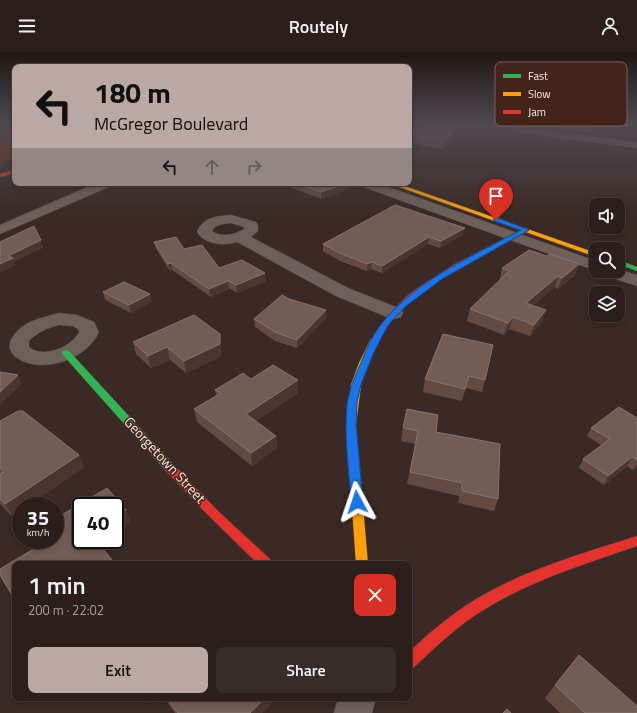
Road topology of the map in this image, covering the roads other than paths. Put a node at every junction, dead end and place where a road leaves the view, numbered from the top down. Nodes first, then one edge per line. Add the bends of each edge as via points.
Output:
1 (12, 164) edge
2 (0, 168) edge
3 (12, 172) edge
4 (0, 176) edge
5 (100, 186) edge
6 (374, 186) edge
7 (399, 186) edge
8 (0, 230) edge
9 (520, 233) junction
10 (239, 237) dead end
11 (589, 252) edge
12 (589, 263) edge
13 (625, 265) edge
14 (637, 269) edge
15 (625, 277) edge
16 (637, 281) edge
17 (394, 313) junction
18 (66, 353) dead end
19 (637, 541) edge
20 (264, 561) edge
21 (362, 561) edge
22 (412, 660) edge
23 (356, 701) edge
24 (353, 713) edge

1 - 2 main road
3 - 4 main road
5 - 8 street
6 - 9 street
7 - 9 main road
9 - 11 main road
9 - 12 street
9 - 17 main road via 440,277
10 - 17 street via 342,292
13 - 14 main road
15 - 16 street
17 - 21 main road via 364,362 352,403 351,424
18 - 20 main road, Georgetown Street via 202,501
19 - 22 main road via 547,571 513,586 446,628
23 - 24 street

